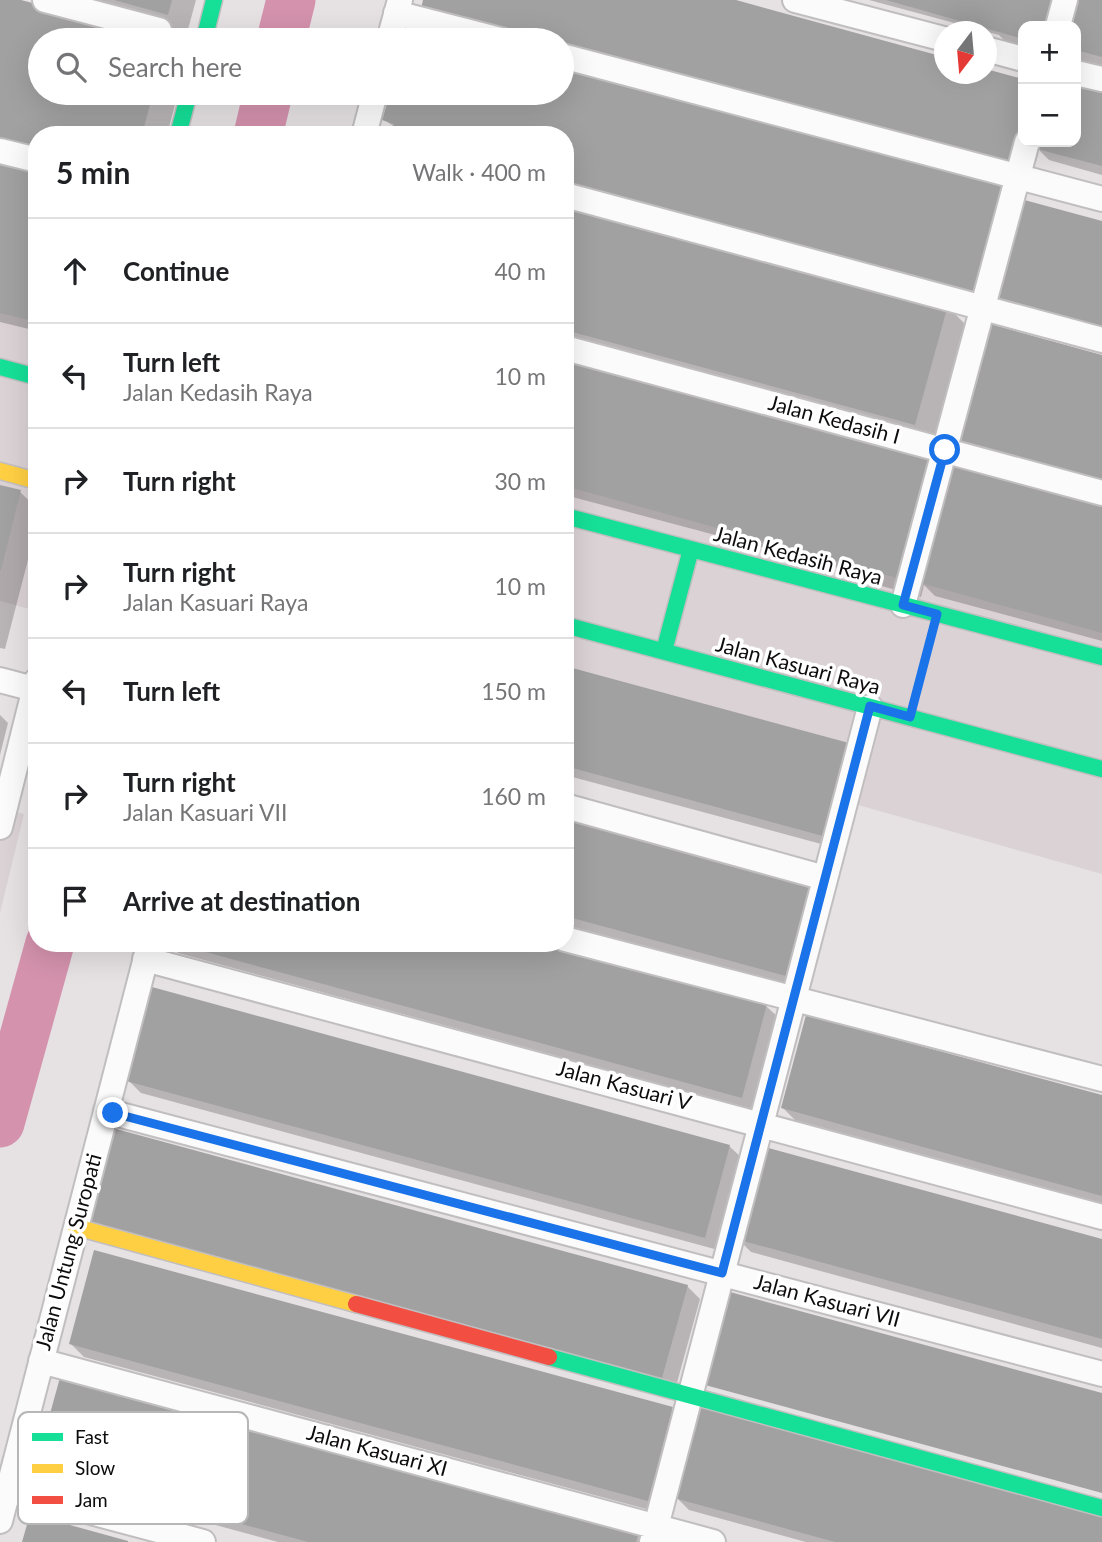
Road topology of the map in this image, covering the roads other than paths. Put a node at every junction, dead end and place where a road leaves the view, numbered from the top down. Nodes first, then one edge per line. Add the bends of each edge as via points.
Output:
1 (46, 0) edge
2 (214, 0) edge
3 (795, 0) edge
4 (1065, 0) edge
5 (398, 6) edge
6 (1059, 21) edge
7 (151, 28) edge
8 (207, 28) edge
9 (392, 28) edge
10 (465, 28) edge
11 (934, 36) edge
12 (997, 53) edge
13 (1018, 58) edge
14 (574, 59) edge
15 (1081, 74) edge
16 (1102, 79) edge
17 (186, 105) edge
18 (372, 105) edge
19 (180, 126) edge
20 (366, 126) edge
21 (1026, 147) edge
22 (0, 151) edge
23 (28, 158) edge
24 (1018, 176) junction
25 (574, 197) edge
26 (1102, 199) edge
27 (982, 310) junction
28 (1102, 340) edge
29 (574, 350) edge
30 (0, 367) edge
31 (28, 375) edge
32 (945, 450) junction
33 (0, 471) edge
34 (28, 479) edge
35 (1102, 493) edge
36 (574, 518) edge
37 (691, 549) junction
38 (903, 605) junction
39 (574, 627) edge
40 (664, 652) junction
41 (1102, 657) edge
42 (0, 680) edge
43 (28, 684) edge
44 (870, 706) junction
45 (28, 717) edge
46 (1102, 769) edge
47 (574, 808) edge
48 (0, 827) edge
49 (825, 878) junction
50 (574, 941) edge
51 (147, 952) edge
52 (151, 952) edge
53 (794, 999) junction
54 (1102, 1079) edge
55 (106, 1111) junction
56 (761, 1123) junction
57 (1102, 1217) edge
58 (76, 1227) junction
59 (722, 1273) junction
60 (41, 1361) junction
61 (1102, 1374) edge
62 (690, 1395) junction
63 (28, 1412) edge
64 (222, 1412) edge
65 (248, 1419) edge
66 (18, 1451) edge
67 (8, 1490) junction
68 (18, 1493) edge
69 (1102, 1508) edge
70 (0, 1521) edge
71 (136, 1524) edge
72 (654, 1534) edge
73 (203, 1542) edge
74 (713, 1542) edge

1 - 7 street
2 - 8 main road
3 - 11 street
4 - 6 street
5 - 9 street
5 - 10 street
12 - 13 street
14 - 24 street
15 - 16 street
17 - 19 main road
18 - 20 street
21 - 24 street
22 - 23 street
24 - 26 street
24 - 27 street
25 - 27 street
27 - 28 street
27 - 32 street
29 - 32 street, Jalan Kedasih I
30 - 31 main road
32 - 35 street, Jalan Kedasih I
32 - 38 street
33 - 34 main road
36 - 37 main road, Jalan Kedasih Raya
37 - 38 main road, Jalan Kedasih Raya
37 - 40 main road
38 - 41 main road, Jalan Kedasih Raya
39 - 40 main road, Jalan Kasuari Raya
40 - 44 main road, Jalan Kasuari Raya
42 - 43 street
44 - 46 main road, Jalan Kasuari Raya
44 - 49 street
45 - 48 street
47 - 49 street
49 - 53 street
50 - 53 street
51 - 55 street, Jalan Untung Suropati
52 - 56 street, Jalan Kasuari V
53 - 54 street
53 - 56 street
55 - 58 street, Jalan Untung Suropati
55 - 59 street, Jalan Kasuari VII
56 - 57 street, Jalan Kasuari V
56 - 59 street
58 - 60 street, Jalan Untung Suropati
58 - 62 main road
59 - 61 street, Jalan Kasuari VII
59 - 62 street
60 - 63 street, Jalan Untung Suropati
60 - 64 street, Jalan Kasuari XI
62 - 69 main road
62 - 72 street
65 - 72 street, Jalan Kasuari XI
66 - 67 street, Jalan Untung Suropati
67 - 68 street
67 - 70 street, Jalan Untung Suropati
71 - 73 street
72 - 74 street, Jalan Kasuari XI

